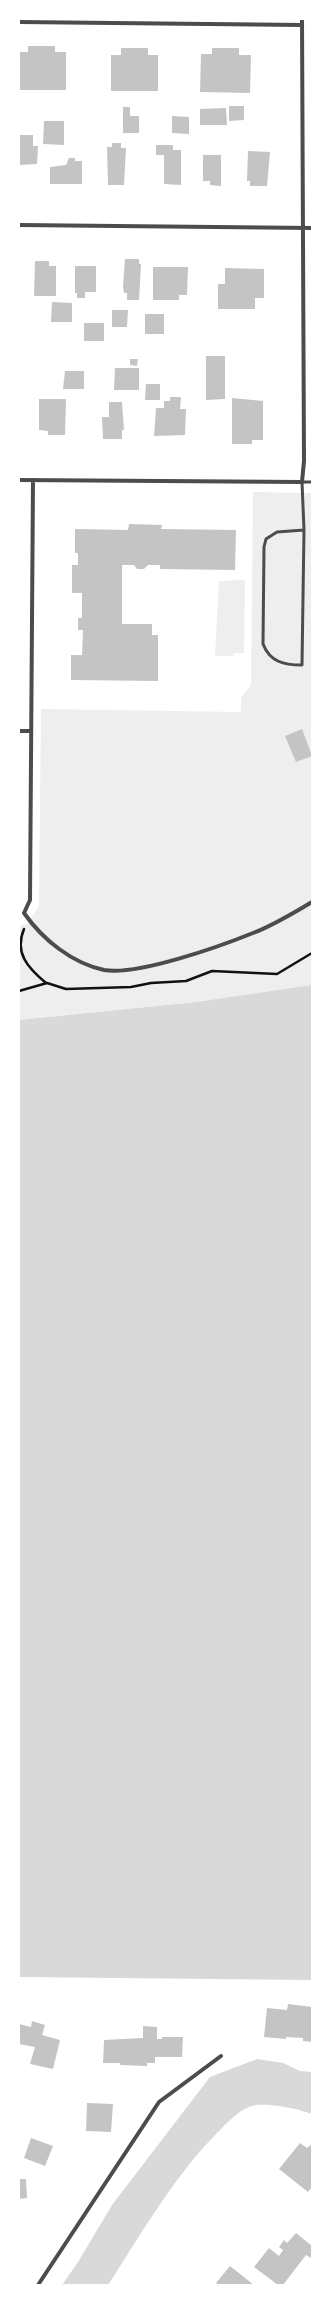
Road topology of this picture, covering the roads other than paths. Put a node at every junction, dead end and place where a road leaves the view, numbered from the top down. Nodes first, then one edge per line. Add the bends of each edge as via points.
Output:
1 (302, 19) edge
2 (19, 22) edge
3 (302, 25) junction
4 (19, 225) edge
5 (304, 228) junction
6 (312, 228) edge
7 (19, 480) edge
8 (33, 480) junction
9 (302, 482) junction
10 (312, 482) edge
11 (304, 530) junction
12 (19, 731) edge
13 (31, 731) junction
14 (312, 902) edge
15 (24, 913) junction
16 (19, 915) edge
17 (221, 2056) dead end
18 (38, 2285) edge

1 - 3 street
2 - 3 street
3 - 5 street
4 - 5 street
5 - 6 street
5 - 9 street
7 - 8 street
8 - 9 street
8 - 13 street
9 - 10 lane
9 - 11 lane
11 - 11 lane via 302,665 292,665 274,660 263,644 264,547 266,539 276,532
12 - 13 street
13 - 15 street via 30,900
14 - 15 street via 254,933 167,962 127,970 104,970 75,959 49,940
15 - 16 street
17 - 18 street via 159,2102

